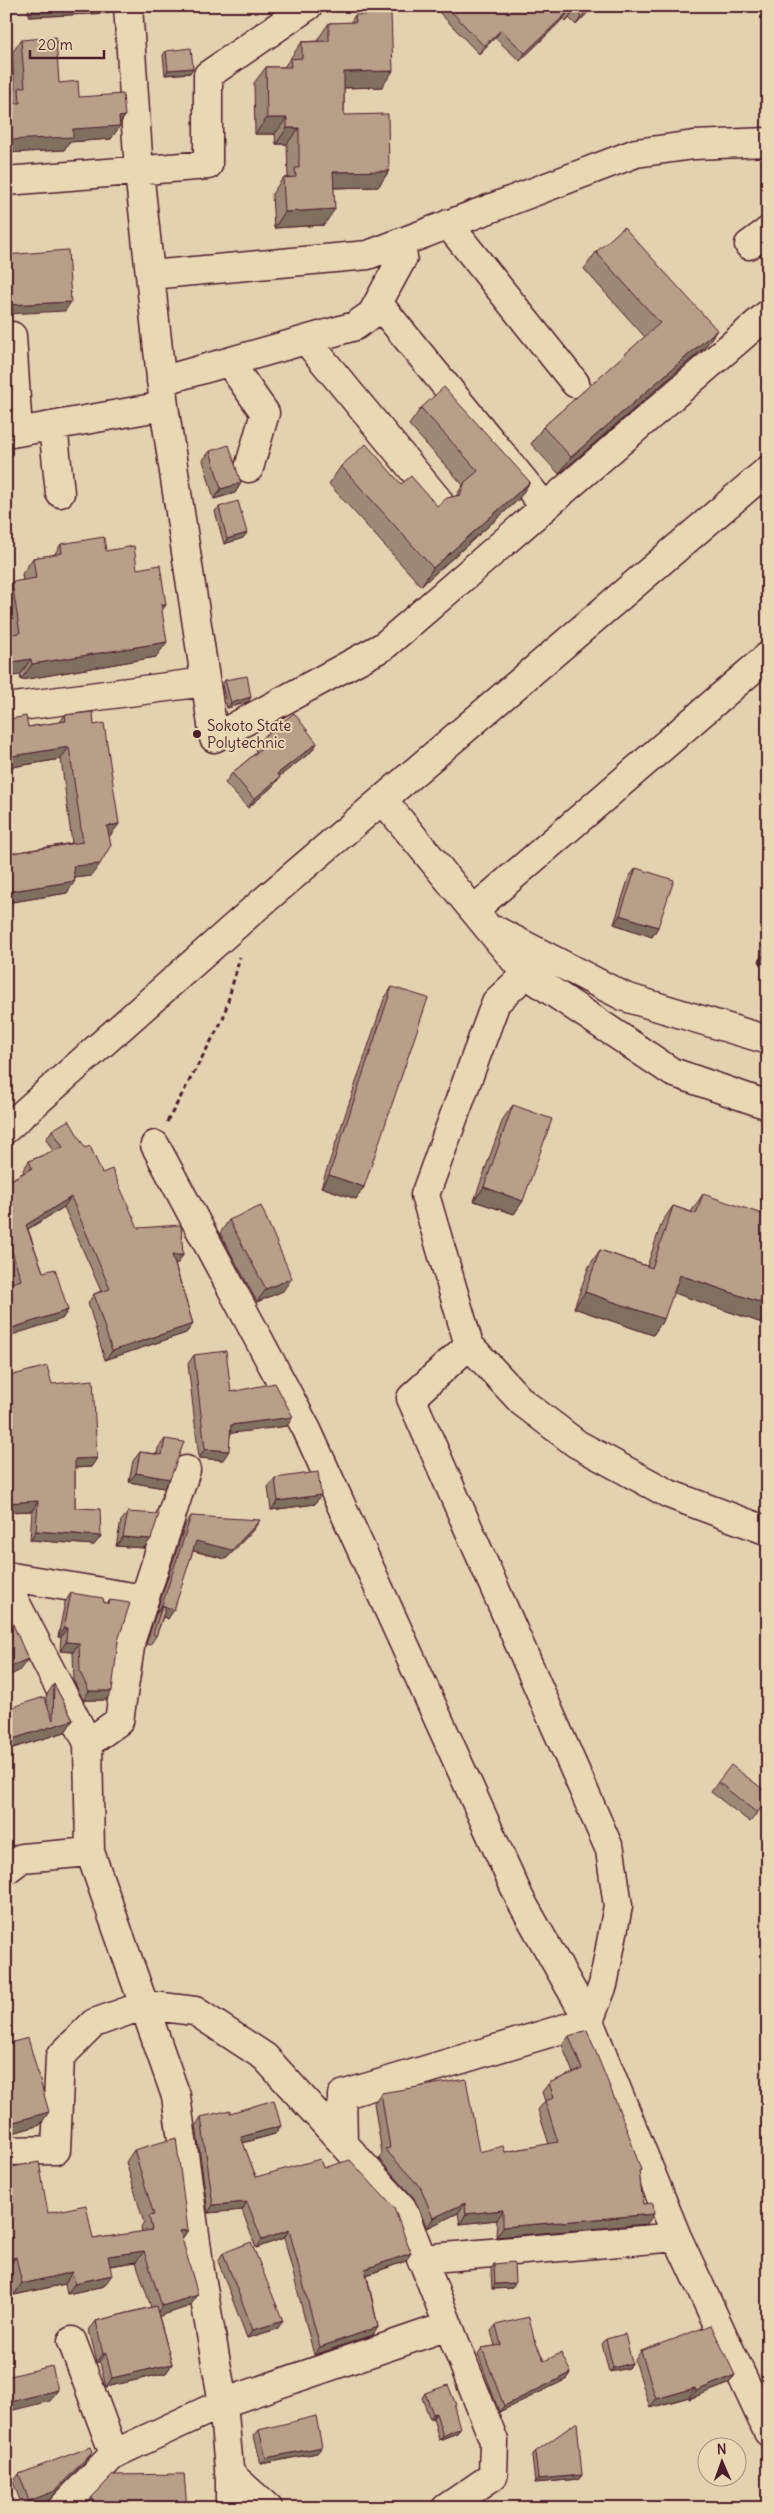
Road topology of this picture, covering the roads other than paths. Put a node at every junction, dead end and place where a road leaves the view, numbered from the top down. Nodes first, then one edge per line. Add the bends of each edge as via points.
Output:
1 (128, 6) edge
2 (308, 6) edge
3 (768, 142) edge
4 (139, 170) junction
5 (6, 181) edge
6 (448, 224) junction
7 (398, 243) junction
8 (150, 275) junction
9 (378, 303) junction
10 (768, 314) edge
11 (12, 336) dead end
12 (306, 340) junction
13 (229, 362) junction
14 (575, 383) dead end
15 (163, 394) junction
16 (53, 426) junction
17 (12, 433) edge
18 (249, 468) dead end
19 (768, 470) edge
20 (60, 493) dead end
21 (438, 500) dead end
22 (545, 507) junction
23 (768, 656) edge
24 (205, 682) junction
25 (6, 708) edge
26 (383, 800) junction
27 (482, 918) junction
28 (526, 974) junction
29 (768, 1040) edge
30 (768, 1105) edge
31 (6, 1129) edge
32 (155, 1145) road end
33 (469, 1345) junction
34 (186, 1470) dead end
35 (768, 1531) edge
36 (6, 1576) edge
37 (6, 1584) edge
38 (144, 1599) junction
39 (88, 1743) junction
40 (90, 1852) junction
41 (6, 1870) edge
42 (144, 2005) junction
43 (589, 2021) junction
44 (343, 2143) junction
45 (6, 2151) edge
46 (677, 2237) junction
47 (421, 2259) junction
48 (448, 2326) junction
49 (72, 2341) dead end
50 (223, 2403) junction
51 (768, 2432) edge
52 (114, 2454) junction
53 (229, 2473) junction
54 (62, 2508) edge
55 (230, 2508) edge
56 (268, 2508) edge
57 (446, 2508) edge

1 - 4 street
2 - 4 street via 208,75 208,165
3 - 6 street via 694,145 636,153
4 - 5 street
4 - 8 street
6 - 7 street
6 - 14 street
7 - 8 street via 368,255
7 - 9 street via 403,257
8 - 15 street
9 - 12 street via 372,314 355,326
9 - 22 street
10 - 22 street
11 - 17 street
12 - 13 street
12 - 21 street
13 - 15 street
13 - 18 street via 265,412
15 - 16 street
15 - 24 street
16 - 17 street
16 - 20 street
19 - 26 street
22 - 24 street via 384,646 214,738
23 - 27 street
24 - 25 street
26 - 27 street
26 - 31 street via 252,911
27 - 28 street
27 - 29 street via 625,997
28 - 30 street via 672,1072
28 - 33 street via 496,1002 425,1195
32 - 43 street via 307,1430 520,1899
33 - 35 street via 522,1402 577,1444 669,1494
33 - 43 street via 411,1398 610,1850 618,1906 603,1984
34 - 38 street
36 - 38 street
37 - 39 street
38 - 39 street via 131,1640 119,1721
39 - 40 street
40 - 41 street via 22,1858
40 - 42 street
42 - 44 street via 195,2012 265,2057
42 - 45 street via 94,2023 60,2057 56,2150
42 - 50 street via 176,2096 200,2271
43 - 44 street via 342,2095
43 - 46 street
44 - 47 street via 402,2208
46 - 47 street
46 - 51 street
47 - 48 street
48 - 50 street
48 - 57 street via 494,2441 493,2476
49 - 52 street
50 - 52 street
50 - 53 street
52 - 54 street
53 - 55 street
53 - 56 street

